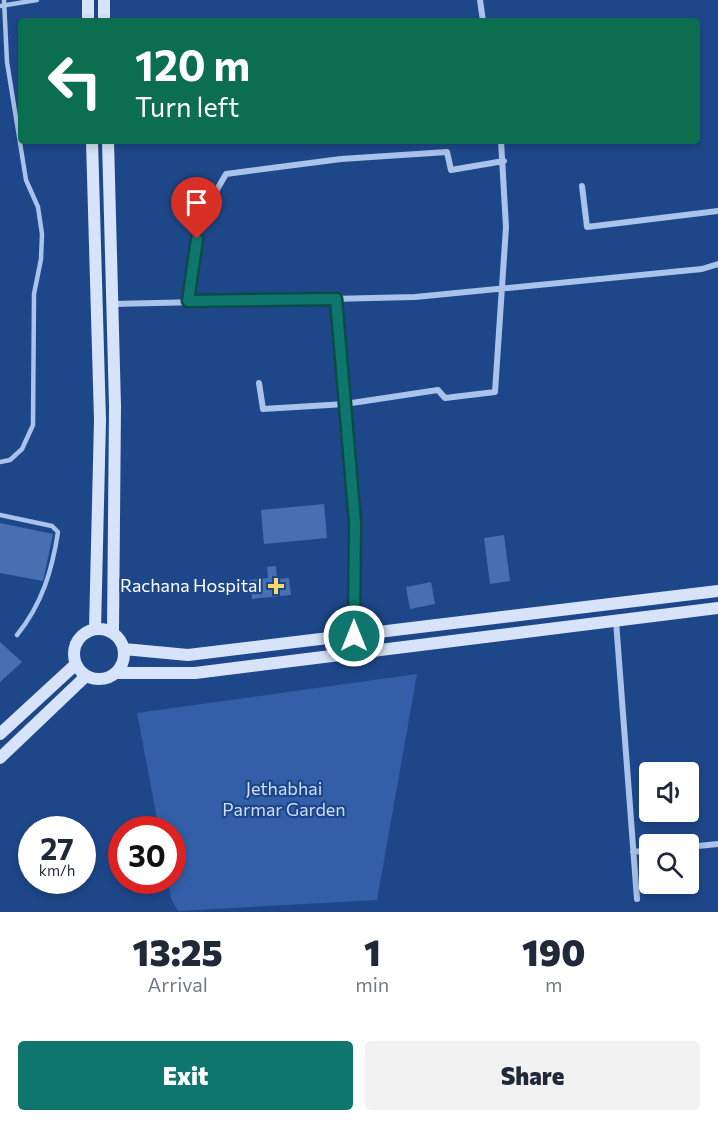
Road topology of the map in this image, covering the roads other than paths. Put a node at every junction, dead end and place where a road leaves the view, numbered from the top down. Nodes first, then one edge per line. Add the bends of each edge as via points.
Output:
1 (36, 0) edge
2 (88, 0) edge
3 (104, 0) edge
4 (480, 0) edge
5 (3, 4) edge
6 (88, 18) edge
7 (105, 18) edge
8 (483, 18) edge
9 (18, 130) edge
10 (20, 144) edge
11 (92, 144) edge
12 (108, 144) edge
13 (501, 144) edge
14 (504, 161) junction
15 (582, 186) dead end
16 (718, 212) edge
17 (718, 264) edge
18 (502, 288) junction
19 (336, 299) junction
20 (188, 301) junction
21 (112, 304) junction
22 (259, 383) dead end
23 (345, 404) junction
24 (0, 462) edge
25 (0, 515) edge
26 (718, 591) edge
27 (718, 608) edge
28 (616, 621) junction
29 (95, 629) junction
30 (113, 632) junction
31 (17, 635) dead end
32 (354, 636) junction
33 (124, 648) junction
34 (76, 664) junction
35 (116, 673) junction
36 (86, 675) junction
37 (0, 734) edge
38 (0, 758) edge
39 (718, 844) edge
40 (699, 846) edge
41 (639, 851) edge
42 (633, 852) junction
43 (637, 899) dead end

1 - 5 lane
2 - 6 main road
3 - 7 main road
4 - 8 street
5 - 9 lane via 3,30
10 - 24 lane via 42,234 33,294 33,425 22,449 10,460
11 - 29 main road via 100,420
12 - 21 main road
13 - 14 street
14 - 18 street via 506,227
14 - 20 street via 451,170 447,152 341,159 226,174 200,219
15 - 16 street via 587,227
17 - 18 street via 702,269
18 - 19 street via 415,297
18 - 23 street via 495,392 444,398 438,390
19 - 20 street
19 - 23 street
20 - 21 street
21 - 30 main road
22 - 23 street via 263,409
23 - 32 street via 355,522
25 - 31 lane via 52,526 58,532 44,594
26 - 32 main road
27 - 28 main road
28 - 35 main road via 195,673
28 - 42 street
29 - 30 main road
29 - 34 main road via 77,642
30 - 33 main road
32 - 33 main road via 188,655
33 - 35 main road via 123,662
34 - 36 main road
34 - 37 main road
35 - 36 main road via 101,679
36 - 38 main road
39 - 40 street
41 - 42 street
42 - 43 street

